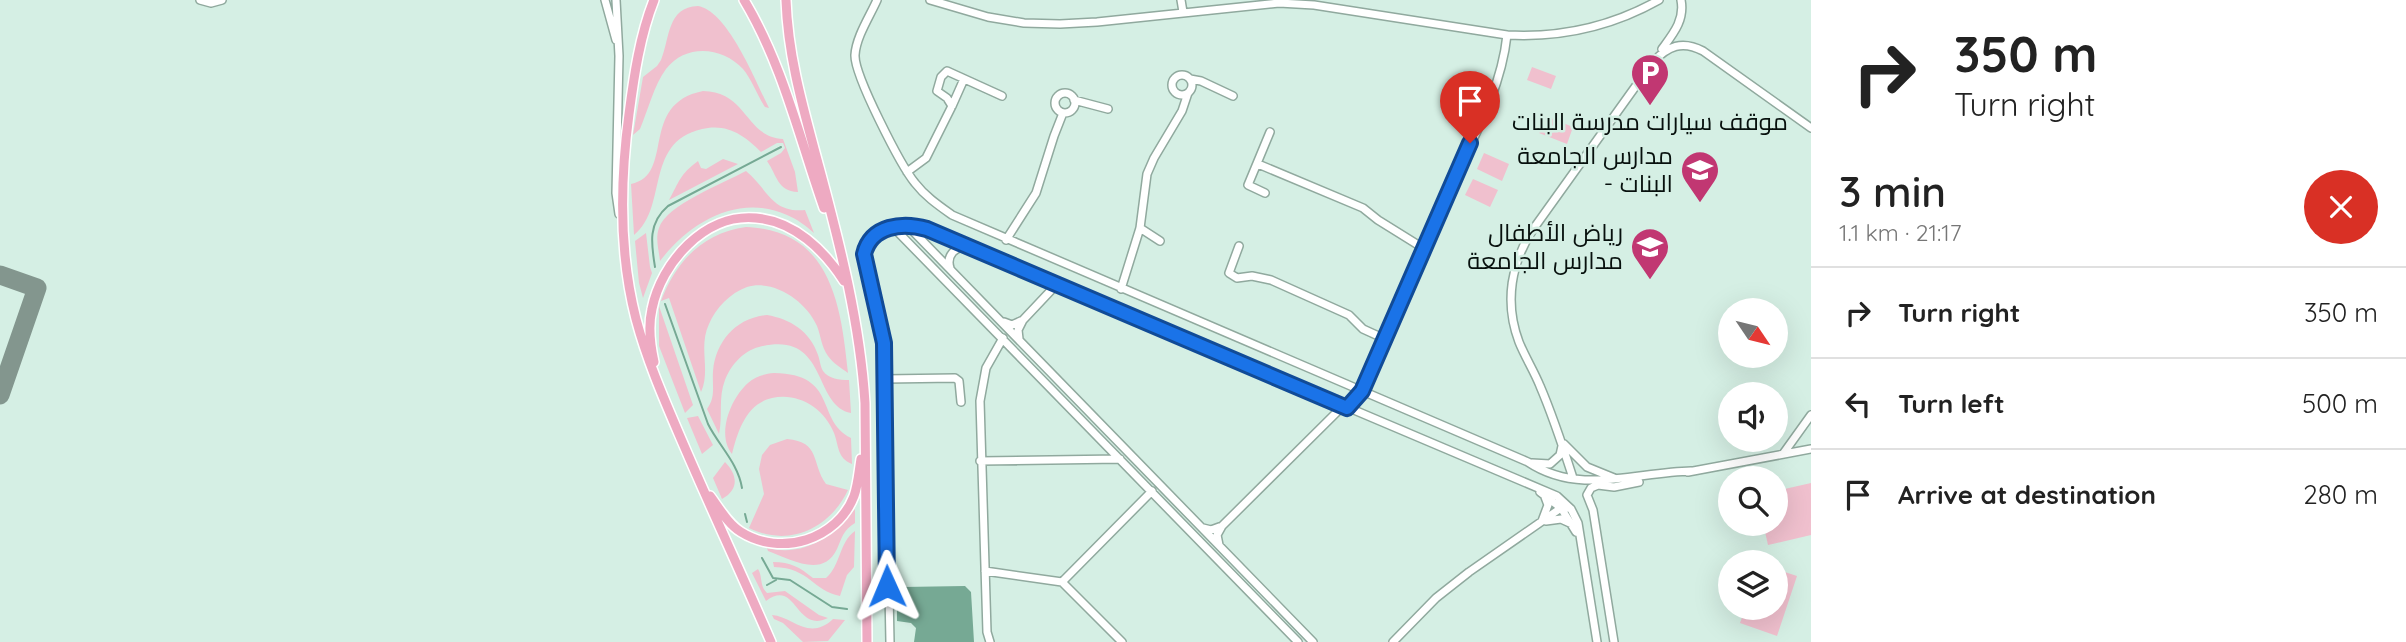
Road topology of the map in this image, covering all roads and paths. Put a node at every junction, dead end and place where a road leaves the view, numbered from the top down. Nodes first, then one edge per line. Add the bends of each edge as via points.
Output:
1 (200, 0) edge
2 (222, 0) edge
3 (605, 0) edge
4 (616, 0) edge
5 (654, 0) edge
6 (744, 0) edge
7 (786, 0) edge
8 (877, 0) edge
9 (930, 0) edge
10 (1181, 0) edge
11 (1659, 0) edge
12 (1681, 0) edge
13 (1279, 2) edge
14 (1183, 12) junction
15 (1507, 35) junction
16 (619, 56) junction
17 (1653, 62) junction
18 (964, 79) junction
19 (1190, 79) junction
20 (1188, 93) junction
21 (1002, 96) dead end
22 (1233, 96) dead end
23 (1074, 100) junction
24 (954, 103) junction
25 (1108, 109) dead end
26 (1063, 113) junction
27 (1811, 128) edge
28 (1270, 132) dead end
29 (1258, 164) junction
30 (907, 173) junction
31 (1265, 193) dead end
32 (907, 225) junction
33 (892, 226) junction
34 (1140, 228) junction
35 (1006, 240) junction
36 (1160, 241) dead end
37 (1239, 246) dead end
38 (968, 247) junction
39 (1423, 248) junction
40 (839, 253) junction
41 (626, 263) junction
42 (951, 270) junction
43 (1057, 284) junction
44 (1121, 289) junction
45 (850, 291) junction
46 (1023, 320) junction
47 (1001, 321) junction
48 (1003, 338) junction
49 (1385, 339) junction
50 (1019, 340) junction
51 (885, 379) junction
52 (660, 391) junction
53 (1362, 391) junction
54 (1072, 394) junction
55 (1064, 401) junction
56 (961, 402) dead end
57 (1345, 407) junction
58 (1811, 415) edge
59 (865, 433) junction
60 (1562, 443) junction
61 (1811, 449) edge
62 (1783, 454) junction
63 (1121, 459) junction
64 (980, 461) junction
65 (1528, 462) junction
66 (1691, 471) junction
67 (1573, 478) junction
68 (1631, 479) junction
69 (700, 483) junction
70 (1530, 486) junction
71 (1152, 491) junction
72 (1543, 494) junction
73 (1561, 508) junction
74 (1571, 509) junction
75 (1539, 524) junction
76 (1222, 526) junction
77 (1574, 526) junction
78 (1201, 528) junction
79 (1580, 542) junction
80 (1219, 546) junction
81 (985, 571) junction
82 (1062, 582) junction
83 (771, 642) edge
84 (867, 642) edge
85 (890, 642) edge
86 (990, 642) edge
87 (1122, 642) edge
88 (1298, 642) edge
89 (1313, 642) edge
90 (1393, 642) edge
91 (1597, 642) edge
92 (1614, 642) edge

1 - 2 street
3 - 16 street
4 - 16 street
5 - 41 main road via 639,56 625,148
6 - 40 main road via 780,72
7 - 40 main road via 795,80
8 - 30 street via 857,46 855,64
9 - 14 street via 1024,23 1097,22
10 - 14 street
11 - 15 street via 1587,29 1556,35
12 - 17 street via 1678,27
13 - 14 street
13 - 15 street
15 - 39 street via 1492,99
16 - 41 street via 616,192
17 - 27 street via 1675,45 1698,48
17 - 60 street via 1534,228 1516,266 1511,297 1514,327
18 - 21 street
18 - 24 street
18 - 24 street via 947,71 941,78 937,91
19 - 20 street
19 - 20 street via 1181,75 1172,82 1176,94
19 - 22 street
20 - 34 street via 1147,174
23 - 25 street
23 - 26 street via 1072,110
23 - 26 street via 1064,93 1056,98 1056,108
24 - 30 street via 926,158
26 - 35 street via 1036,193
28 - 29 street
29 - 31 street via 1248,185
29 - 39 street via 1363,208
30 - 35 street via 951,215
32 - 33 street
32 - 38 street
32 - 42 street
33 - 48 street
33 - 51 street via 875,235 864,254 883,328
34 - 36 street
34 - 44 street
35 - 44 street
37 - 49 street via 1229,273 1271,281 1349,315 1363,329
38 - 42 street via 953,252 948,261
38 - 43 street
39 - 49 street
40 - 45 main road
41 - 52 main road via 636,318
42 - 47 street
43 - 46 street
43 - 57 street
44 - 53 street
45 - 52 main road via 821,250 787,227 755,217 709,229 677,257 657,289 650,326
45 - 59 main road via 863,368
46 - 47 street via 1012,325
46 - 50 street
47 - 50 street
48 - 55 street
48 - 64 street via 981,385
49 - 53 street
50 - 54 street
51 - 56 street via 955,378
51 - 85 street
52 - 69 main road
53 - 57 street
53 - 65 street
54 - 55 street
54 - 78 street
55 - 63 street
57 - 70 street
57 - 76 street
58 - 62 street
59 - 69 main road via 855,495 849,506 835,523 804,542 766,541 742,532
59 - 84 main road
60 - 65 street via 1560,455 1550,464
60 - 67 street
60 - 68 street via 1594,471
61 - 62 street
62 - 66 street
63 - 64 street
63 - 71 street
64 - 81 street
65 - 67 street via 1552,475
66 - 68 street
66 - 92 street via 1621,486 1598,485 1588,491
67 - 68 street
69 - 83 main road
70 - 72 street
70 - 74 street via 1557,496
71 - 82 street
71 - 88 street
72 - 73 street
72 - 75 street via 1549,505
73 - 74 street
73 - 75 street
73 - 77 street
74 - 79 street
75 - 77 street via 1557,519
75 - 90 street via 1436,598
76 - 78 street
76 - 80 street
77 - 79 street
78 - 80 street
79 - 91 street
80 - 89 street
81 - 82 street
81 - 86 street
82 - 87 street

